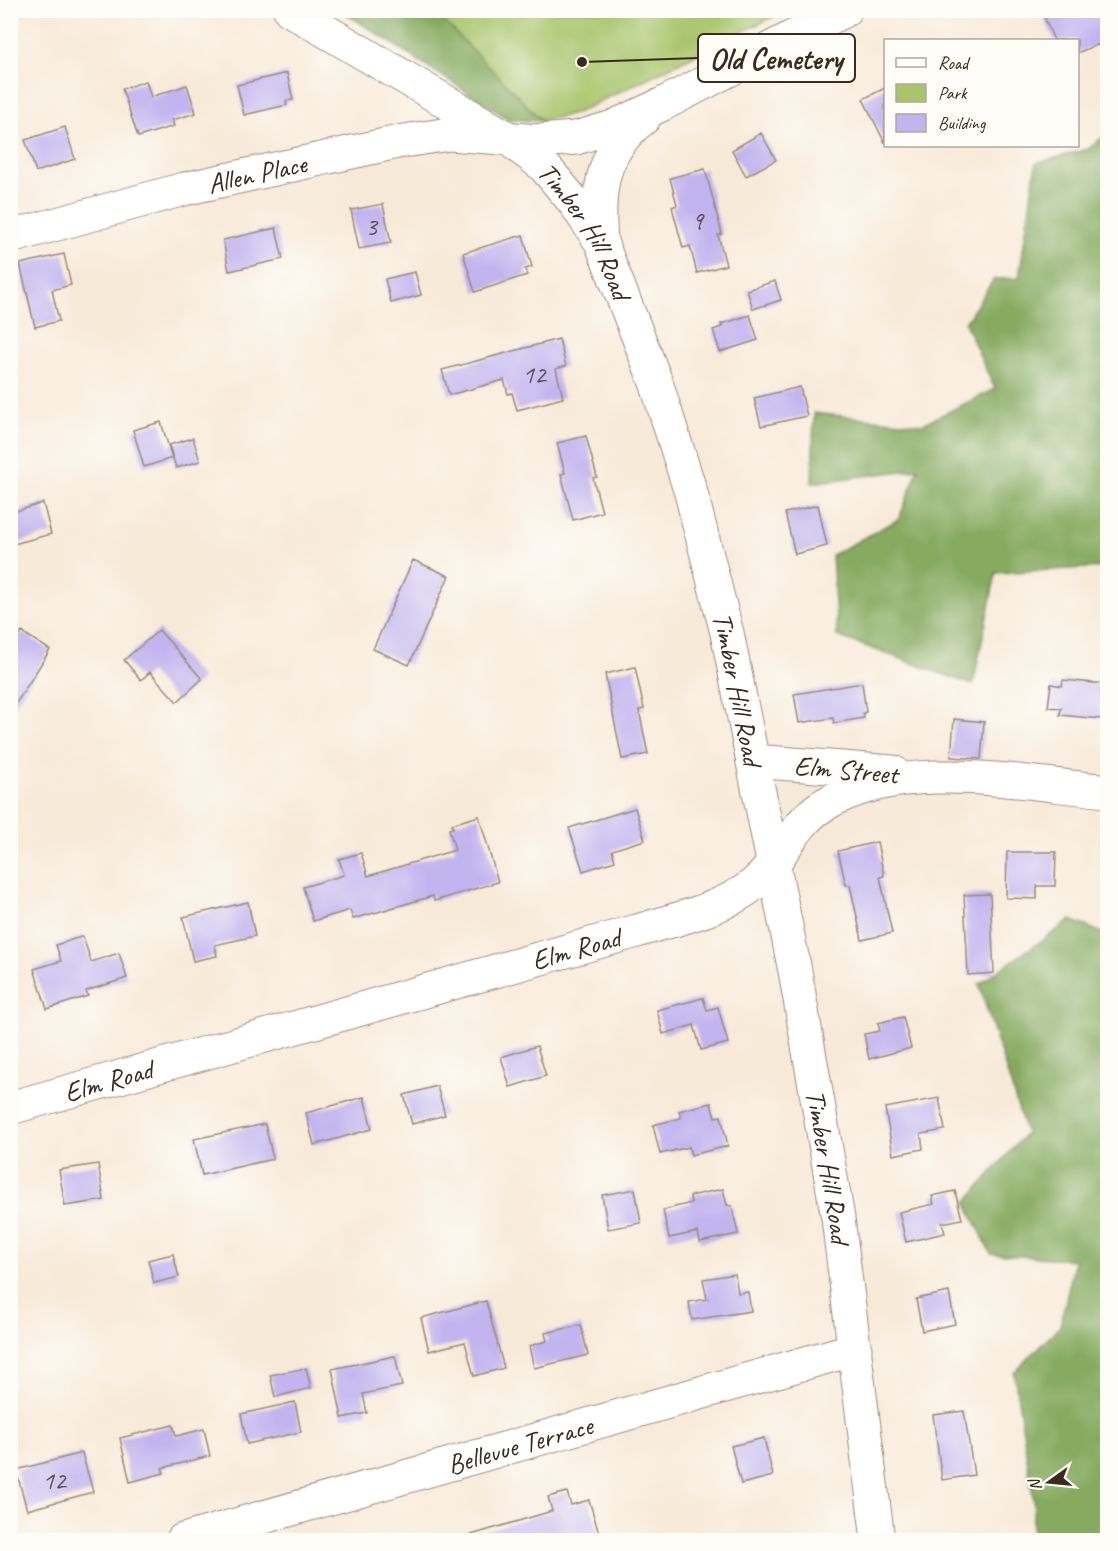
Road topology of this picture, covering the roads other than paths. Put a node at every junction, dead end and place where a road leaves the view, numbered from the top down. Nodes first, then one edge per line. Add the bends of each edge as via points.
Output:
1 (290, 10) edge
2 (845, 10) edge
3 (663, 104) junction
4 (506, 136) junction
5 (10, 237) edge
6 (601, 242) junction
7 (753, 761) junction
8 (940, 776) junction
9 (1107, 791) edge
10 (773, 864) junction
11 (10, 1108) edge
12 (855, 1349) junction
13 (183, 1540) edge
14 (878, 1540) edge

1 - 4 street, Timber Hill Road
2 - 3 street
3 - 4 street, Allen Place via 613,127 576,138 539,141
3 - 6 street via 627,131 610,156 598,208
4 - 5 street, Allen Place via 449,134 398,142 184,189
4 - 6 street, Timber Hill Road via 543,165
6 - 7 street, Timber Hill Road via 656,382 691,493 727,633
7 - 8 street, Elm Street
7 - 10 street, Timber Hill Road
8 - 9 street, Elm Road
8 - 10 street, Elm Road via 894,780 843,795 801,822
10 - 11 street, Elm Road via 733,898 637,932
10 - 12 street, Timber Hill Road via 817,1088
12 - 13 street, Bellevue Terrace
12 - 14 street, Timber Hill Road

